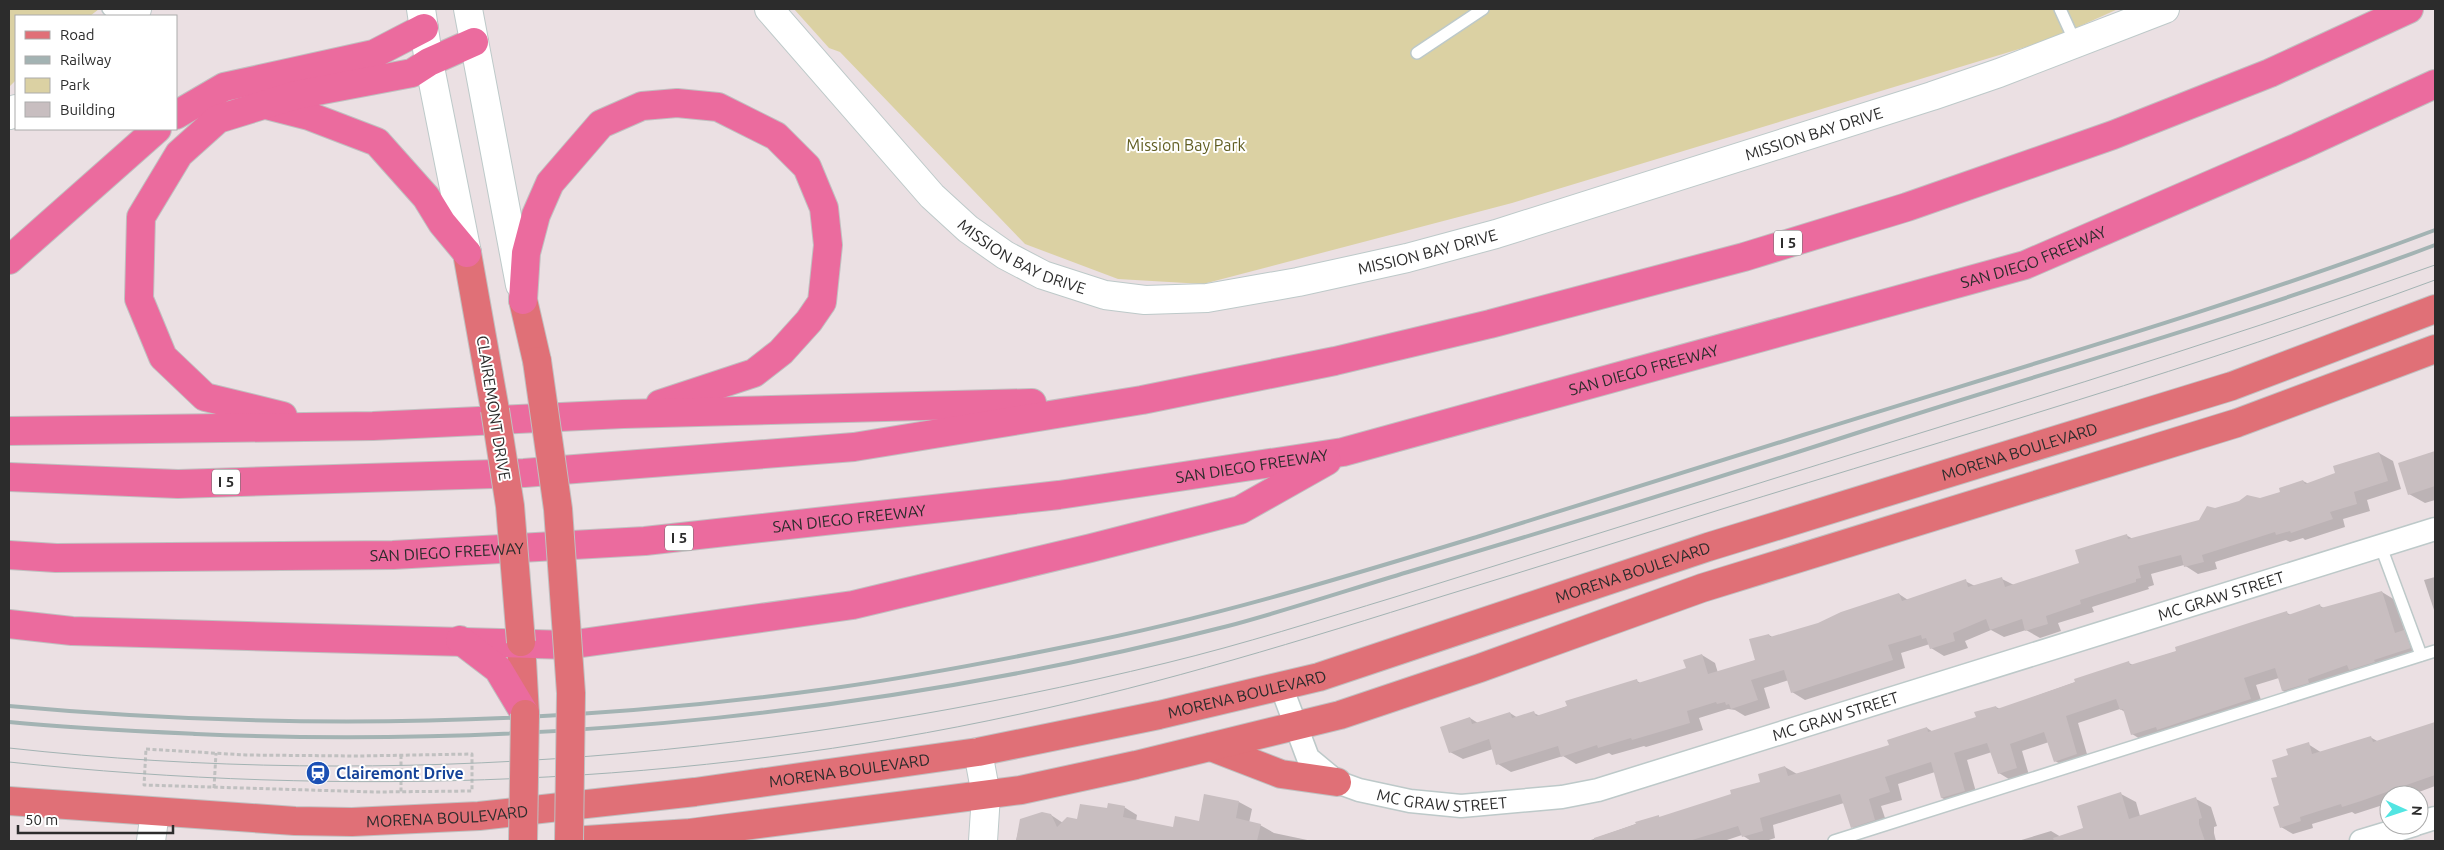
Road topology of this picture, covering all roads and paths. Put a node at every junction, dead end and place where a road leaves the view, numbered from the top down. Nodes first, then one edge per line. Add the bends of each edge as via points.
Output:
1 (468, 9) edge
2 (769, 9) edge
3 (1483, 9) edge
4 (2060, 9) edge
5 (2165, 9) edge
6 (2408, 9) edge
7 (422, 18) edge
8 (474, 42) junction
9 (2076, 44) junction
10 (1417, 53) dead end
11 (429, 62) junction
12 (2435, 84) edge
13 (266, 104) junction
14 (178, 114) edge
15 (156, 130) edge
16 (467, 253) junction
17 (9, 260) edge
18 (523, 300) junction
19 (2435, 309) edge
20 (2435, 349) edge
21 (1142, 400) junction
22 (623, 414) junction
23 (373, 426) junction
24 (9, 431) edge
25 (1343, 452) junction
26 (9, 478) edge
27 (2435, 530) edge
28 (2381, 547) junction
29 (9, 555) edge
30 (9, 624) edge
31 (460, 640) junction
32 (521, 642) junction
33 (568, 645) junction
34 (2435, 651) edge
35 (2421, 655) junction
36 (1281, 686) junction
37 (525, 714) junction
38 (1294, 725) junction
39 (1211, 747) junction
40 (978, 752) junction
41 (216, 753) junction
42 (400, 755) junction
43 (1337, 782) junction
44 (214, 788) junction
45 (401, 792) junction
46 (986, 795) junction
47 (9, 801) edge
48 (155, 812) junction
49 (742, 834) edge
50 (2381, 835) edge
51 (151, 841) edge
52 (523, 841) edge
53 (570, 841) edge
54 (983, 841) edge
55 (1834, 841) edge
56 (2361, 841) edge

1 - 8 main road
2 - 9 main road, MISSION BAY DRIVE via 932,196 968,229 1005,256 1043,275 1105,295 1145,300 1207,298 1298,282 1496,234 1923,99
3 - 10 lane
4 - 9 lane
5 - 9 main road, MISSION BAY DRIVE
6 - 21 highway, I 5 via 2270,73 2114,135 1907,207 1744,256 1490,324 1335,361
7 - 11 main road, CLAIREMONT DRIVE
7 - 14 highway via 374,54 224,87
8 - 11 highway
8 - 18 main road
11 - 13 highway via 412,73 296,95
11 - 16 main road, CLAIREMONT DRIVE
12 - 25 highway, SAN DIEGO FREEWAY / I 5 via 2298,147 2025,264
13 - 16 highway via 309,116 377,142 426,197
13 - 23 highway via 218,119 179,154 141,216 139,299 163,357 206,397 274,415
15 - 17 highway
16 - 32 main road, CLAIREMONT DRIVE, bridge via 488,360 510,506
18 - 22 highway via 526,253 536,215 550,183 601,124 642,106 677,103 718,107 776,136 807,167 824,208 828,245 822,302 809,321 781,352 754,373 693,395
18 - 33 main road, bridge via 537,360 558,510
19 - 36 main road, MORENA BOULEVARD via 2232,386 1708,547 1319,677
20 - 38 main road via 2237,423 1702,588 1490,665 1340,715
21 - 22 highway
21 - 26 highway, I 5 via 854,447 524,473 178,484
22 - 23 highway
23 - 24 highway
25 - 29 highway, SAN DIEGO FREEWAY / I 5 via 1058,495 645,541 393,554 56,558
25 - 33 highway via 1240,510 853,605
27 - 28 street, MC GRAW STREET
28 - 35 lane
28 - 43 street, MC GRAW STREET via 1598,790 1552,798 1461,806 1410,801
30 - 31 highway via 72,631
31 - 32 highway
31 - 37 highway via 498,669
32 - 33 highway
32 - 37 main road, CLAIREMONT DRIVE
33 - 53 main road, bridge via 571,693
34 - 35 lane
35 - 55 lane
36 - 38 street, MC GRAW STREET
36 - 40 main road, MORENA BOULEVARD
37 - 52 main road, CLAIREMONT DRIVE, bridge
38 - 39 main road
38 - 43 street, MC GRAW STREET via 1308,758
39 - 43 main road via 1281,774
39 - 46 main road
40 - 46 main road
40 - 48 main road, MORENA BOULEVARD via 695,792 479,816 324,822
41 - 42 path
41 - 44 path
41 - 44 path via 146,749 144,780 144,785
42 - 45 path
42 - 45 path via 472,754 472,791
44 - 45 path
46 - 49 main road
46 - 54 main road
47 - 48 main road, MORENA BOULEVARD
48 - 51 main road
49 - 53 main road via 690,832
50 - 56 street

